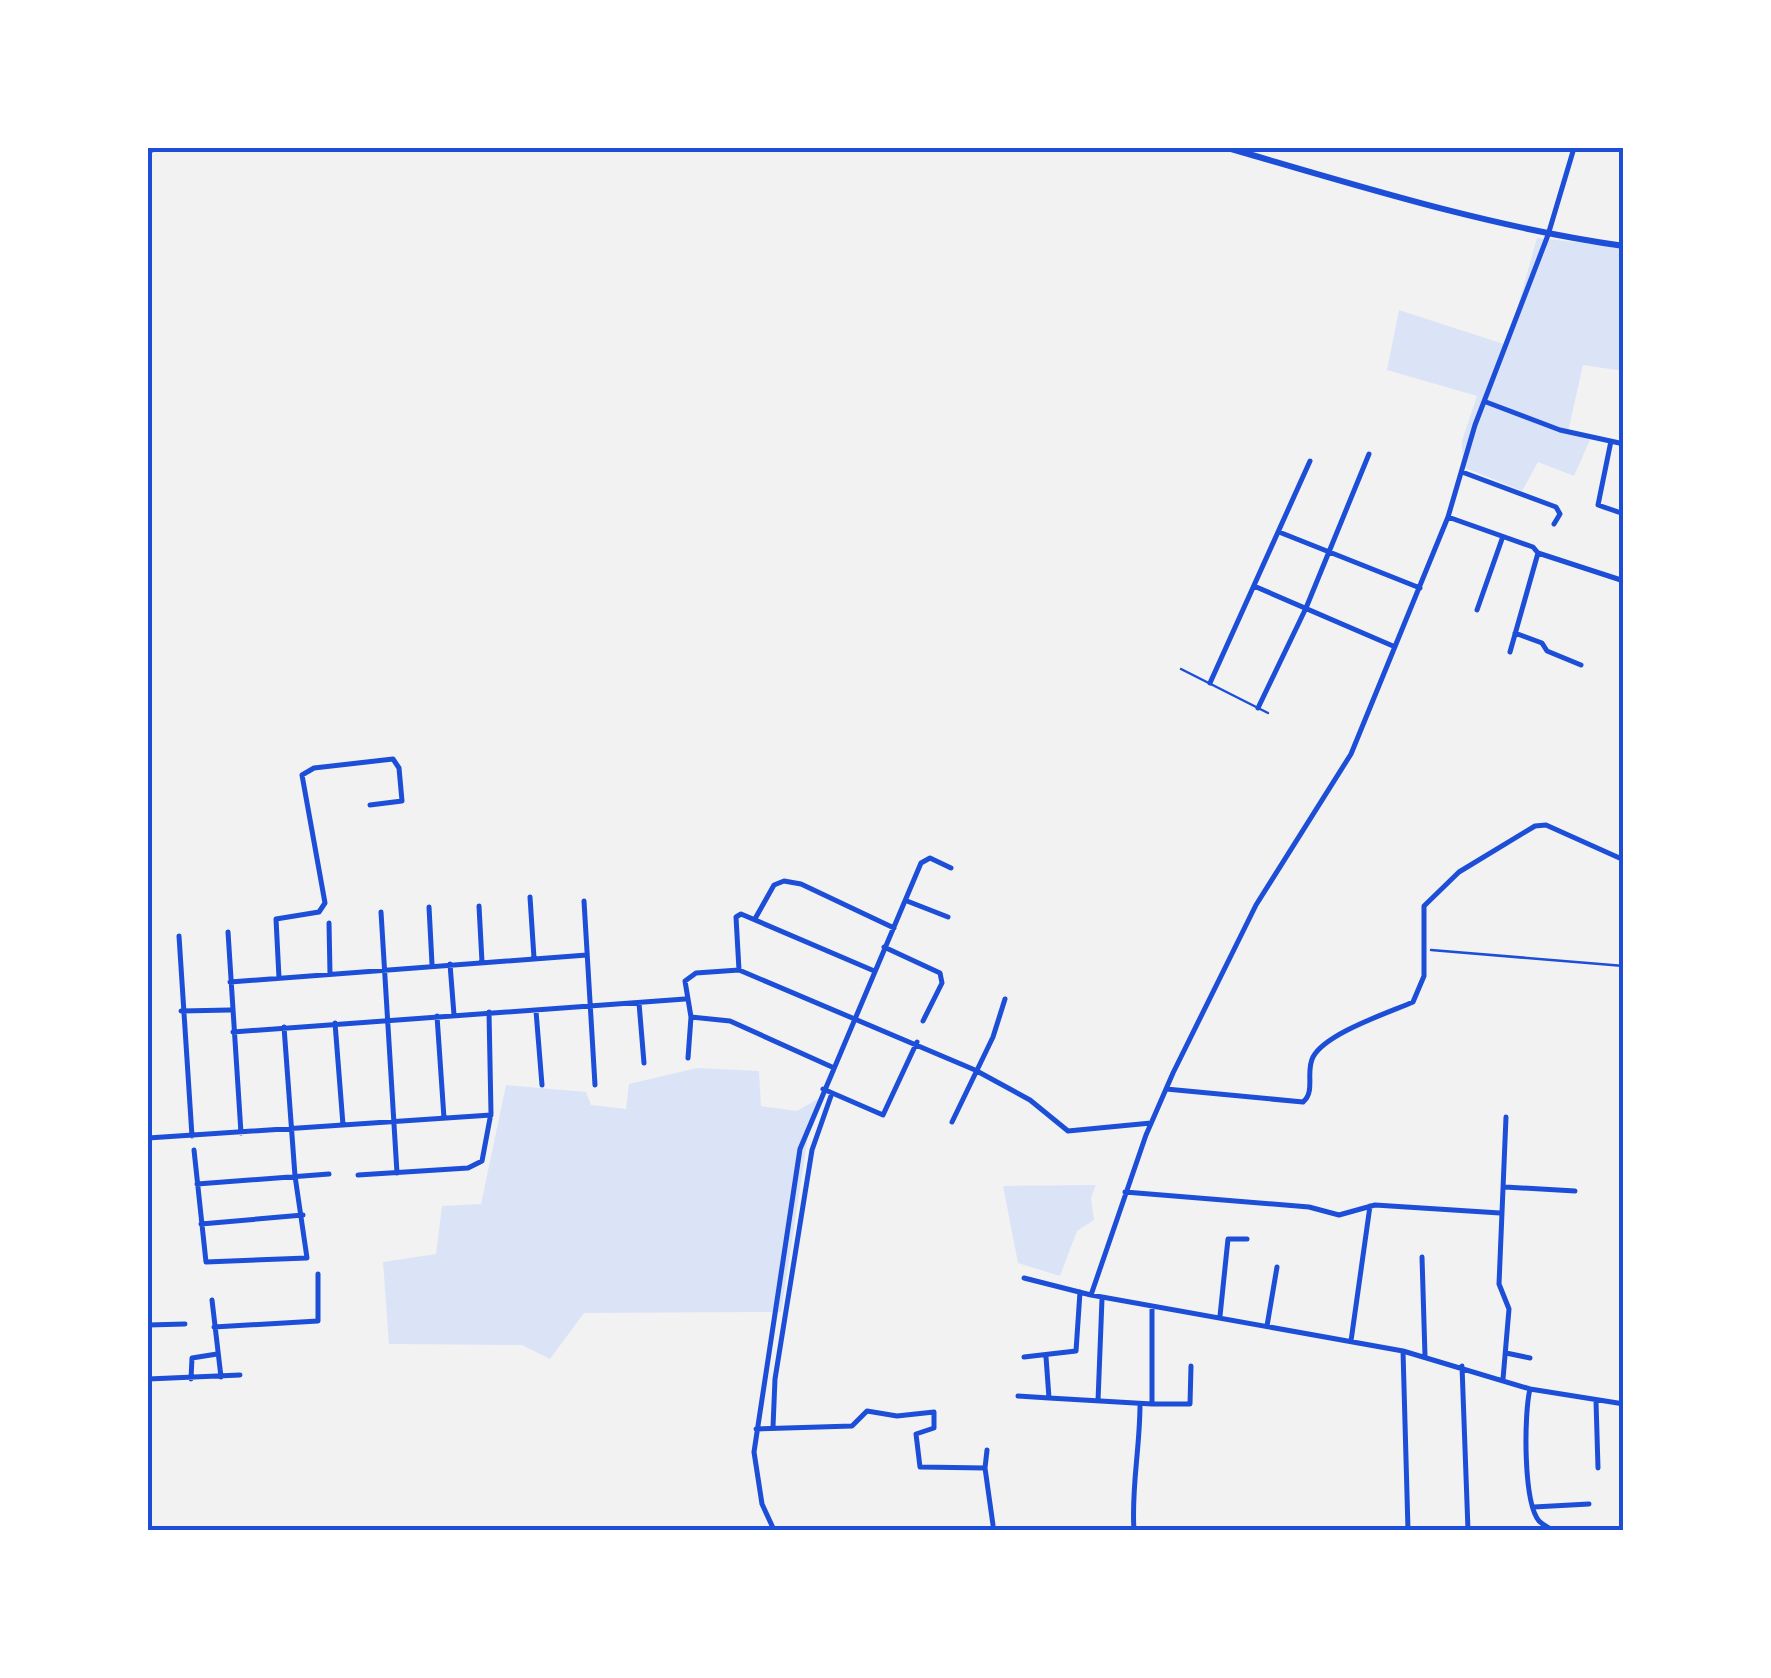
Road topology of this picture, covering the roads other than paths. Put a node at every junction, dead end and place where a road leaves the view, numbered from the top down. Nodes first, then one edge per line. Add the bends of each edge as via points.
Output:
1 (156, 148) edge
2 (1228, 148) edge
3 (1574, 148) edge
4 (148, 150) edge
5 (1548, 235) junction
6 (1624, 246) edge
7 (1486, 402) junction
8 (1611, 442) junction
9 (1624, 444) edge
10 (1369, 454) dead end
11 (1310, 461) dead end
12 (1462, 472) junction
13 (1624, 514) edge
14 (1448, 517) junction
15 (1554, 524) dead end
16 (1279, 532) junction
17 (1502, 539) junction
18 (1330, 552) junction
19 (1538, 552) junction
20 (1624, 580) edge
21 (1254, 586) junction
22 (1420, 588) junction
23 (1306, 608) junction
24 (1477, 610) dead end
25 (1515, 633) junction
26 (1394, 646) junction
27 (1510, 652) dead end
28 (1581, 665) dead end
29 (1181, 670) dead end
30 (1210, 683) junction
31 (1258, 708) junction
32 (1268, 713) dead end
33 (370, 805) dead end
34 (1624, 860) edge
35 (951, 868) dead end
36 (530, 897) dead end
37 (584, 901) dead end
38 (907, 901) junction
39 (479, 906) dead end
40 (429, 908) dead end
41 (381, 912) dead end
42 (756, 917) junction
43 (948, 917) dead end
44 (330, 923) dead end
45 (894, 928) junction
46 (228, 932) dead end
47 (178, 936) dead end
48 (884, 946) junction
49 (588, 955) junction
50 (534, 958) junction
51 (482, 962) junction
52 (450, 964) junction
53 (432, 966) junction
54 (740, 970) junction
55 (873, 970) junction
56 (383, 971) junction
57 (330, 974) junction
58 (280, 978) junction
59 (230, 982) junction
60 (1004, 998) dead end
61 (685, 1000) junction
62 (639, 1003) junction
63 (589, 1007) junction
64 (230, 1010) junction
65 (181, 1011) junction
66 (536, 1011) junction
67 (488, 1012) junction
68 (454, 1015) junction
69 (437, 1016) junction
70 (854, 1016) junction
71 (691, 1017) junction
72 (387, 1020) junction
73 (923, 1021) dead end
74 (335, 1024) junction
75 (284, 1027) junction
76 (233, 1032) junction
77 (917, 1042) junction
78 (688, 1058) dead end
79 (644, 1064) dead end
80 (832, 1066) junction
81 (975, 1070) junction
82 (595, 1085) dead end
83 (542, 1086) dead end
84 (823, 1089) junction
85 (1166, 1089) junction
86 (832, 1093) junction
87 (491, 1115) junction
88 (1506, 1117) dead end
89 (444, 1118) junction
90 (393, 1122) junction
91 (952, 1122) dead end
92 (1151, 1123) junction
93 (342, 1126) junction
94 (292, 1129) junction
95 (241, 1133) junction
96 (192, 1136) junction
97 (148, 1138) edge
98 (194, 1150) dead end
99 (329, 1174) dead end
100 (397, 1174) junction
101 (295, 1176) junction
102 (358, 1176) dead end
103 (197, 1184) junction
104 (1505, 1187) junction
105 (1576, 1191) dead end
106 (1125, 1192) junction
107 (1370, 1206) junction
108 (1500, 1213) junction
109 (303, 1215) junction
110 (200, 1224) junction
111 (1247, 1239) dead end
112 (1422, 1257) dead end
113 (1277, 1267) dead end
114 (318, 1274) dead end
115 (1024, 1278) dead end
116 (1080, 1292) junction
117 (1091, 1295) junction
118 (1102, 1298) junction
119 (212, 1300) dead end
120 (1152, 1306) junction
121 (1220, 1316) junction
122 (185, 1324) dead end
123 (148, 1325) edge
124 (1267, 1326) junction
125 (214, 1327) junction
126 (1351, 1342) junction
127 (1403, 1351) junction
128 (1506, 1353) junction
129 (217, 1354) junction
130 (1425, 1356) junction
131 (1024, 1357) dead end
132 (1046, 1357) junction
133 (1530, 1358) dead end
134 (1191, 1366) dead end
135 (1462, 1366) junction
136 (240, 1375) dead end
137 (221, 1378) junction
138 (148, 1379) edge
139 (1502, 1379) junction
140 (190, 1380) junction
141 (1530, 1388) junction
142 (1018, 1396) dead end
143 (1048, 1398) junction
144 (1098, 1401) junction
145 (1596, 1401) junction
146 (1140, 1404) junction
147 (1152, 1404) junction
148 (1624, 1404) edge
149 (772, 1427) junction
150 (756, 1429) junction
151 (987, 1450) dead end
152 (985, 1468) junction
153 (1598, 1468) dead end
154 (1589, 1504) dead end
155 (1534, 1507) junction
156 (993, 1525) dead end
157 (774, 1530) edge
158 (1134, 1530) edge
159 (1408, 1530) edge
160 (1468, 1530) edge
161 (1552, 1530) edge

1 - 4 street
2 - 5 street
3 - 5 street
5 - 6 street
5 - 7 street
7 - 8 street
7 - 12 street
8 - 9 street
8 - 13 street via 1598,505
10 - 18 street
11 - 16 street
12 - 14 street
12 - 15 street via 1556,507
14 - 17 street
14 - 22 street
16 - 18 street
16 - 21 street
17 - 19 street
17 - 24 street
18 - 22 street
18 - 23 street
19 - 20 street
19 - 25 street
21 - 23 street
21 - 30 street
22 - 26 street
23 - 26 street
23 - 31 street
25 - 27 street
25 - 28 street
26 - 85 street via 1349,757 1256,904
29 - 30 lane
30 - 31 lane
31 - 32 lane
33 - 58 street via 402,801 393,759 302,775 325,903 319,912 276,919
34 - 85 street via 1546,825 1459,872 1427,900 1421,990 1413,1002 1326,1042 1313,1057 1310,1094 1302,1102
35 - 38 street via 925,858
36 - 50 street
37 - 49 street
38 - 43 street
38 - 45 street
39 - 51 street
40 - 53 street
41 - 56 street
42 - 45 street via 774,884 793,881
42 - 54 street via 736,917
42 - 55 street
44 - 57 street
45 - 48 street
46 - 59 street
47 - 65 street
48 - 55 street
48 - 73 street via 940,973 942,983
49 - 50 street
49 - 63 street
50 - 51 street
51 - 52 street
52 - 53 street
52 - 68 street
53 - 56 street
54 - 61 street via 696,973 685,981
54 - 70 street
55 - 70 street
56 - 57 street
56 - 72 street
57 - 58 street
58 - 59 street
59 - 64 street
60 - 81 street
61 - 62 street
61 - 71 street
62 - 63 street
62 - 79 street
63 - 66 street
63 - 82 street
64 - 65 street
64 - 76 street
65 - 96 street
66 - 67 street
66 - 83 street
67 - 68 street
67 - 87 street
68 - 69 street
69 - 72 street
69 - 89 street
70 - 77 street
70 - 80 street
71 - 78 street
71 - 80 street via 730,1020
72 - 74 street
72 - 90 street
74 - 75 street
74 - 93 street
75 - 76 street
75 - 94 street
76 - 95 street
77 - 81 street
77 - 86 street via 883,1114
80 - 84 street
81 - 91 street
81 - 92 street via 1030,1100 1068,1131
84 - 86 street
84 - 150 street via 800,1149
85 - 92 street
86 - 149 street via 812,1150
87 - 89 street
87 - 100 street via 479,1164
88 - 104 street
89 - 90 street
90 - 93 street
90 - 100 street
92 - 106 street
93 - 94 street
94 - 95 street
94 - 101 street
95 - 96 street
96 - 97 street
98 - 103 street
99 - 101 street
100 - 102 street
101 - 103 street
101 - 109 street
103 - 110 street
104 - 105 street
104 - 108 street
106 - 107 street via 1340,1215
106 - 117 street
107 - 108 street
107 - 126 street
108 - 128 street via 1499,1284 1510,1310
109 - 110 street
109 - 110 street via 306,1259 206,1262
111 - 121 street via 1228,1239
112 - 130 street
113 - 124 street
114 - 125 street via 318,1321
115 - 116 street
116 - 117 street
116 - 132 street via 1076,1351
117 - 118 street
118 - 120 street
118 - 144 street
119 - 125 street
120 - 121 street
120 - 147 street
121 - 124 street
122 - 123 street
124 - 126 street
125 - 129 street
126 - 127 street
127 - 130 street
127 - 159 street
128 - 133 street
128 - 139 street
129 - 137 street
129 - 140 street via 192,1358
130 - 135 street
131 - 132 street
132 - 143 street
134 - 147 street via 1192,1402
135 - 139 street
135 - 160 street
136 - 137 street
137 - 140 street
138 - 140 street
139 - 141 street
141 - 145 street
141 - 155 street via 1526,1453
142 - 143 street
143 - 144 street
144 - 146 street
145 - 148 street
145 - 153 street
146 - 147 street
146 - 158 street via 1138,1477 1130,1488
149 - 150 street
149 - 152 street via 852,1426 867,1411 934,1412 934,1428 916,1434 920,1467
150 - 157 street via 754,1464
151 - 152 street
152 - 156 street
154 - 155 street
155 - 161 street

